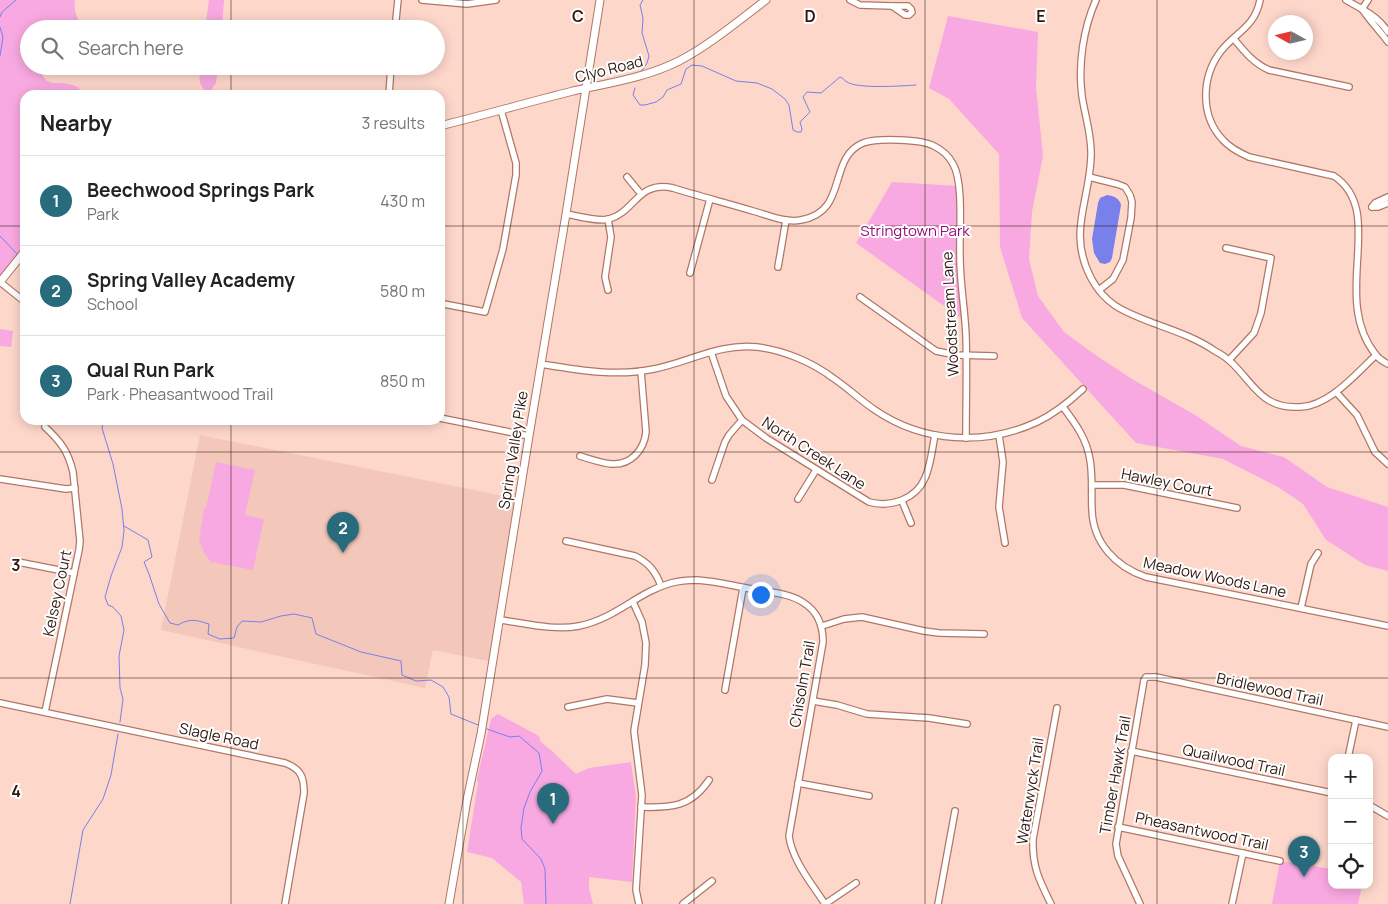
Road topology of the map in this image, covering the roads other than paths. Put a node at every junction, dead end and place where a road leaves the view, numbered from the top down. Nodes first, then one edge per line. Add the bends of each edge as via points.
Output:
1 (398, 0) edge
2 (422, 0) edge
3 (496, 0) edge
4 (600, 0) edge
5 (766, 0) edge
6 (850, 0) edge
7 (1096, 0) edge
8 (1260, 0) edge
9 (1346, 0) edge
10 (1368, 0) edge
11 (892, 6) dead end
12 (1362, 9) junction
13 (396, 20) edge
14 (1388, 32) edge
15 (1234, 39) junction
16 (1388, 42) edge
17 (391, 75) edge
18 (1349, 87) dead end
19 (586, 89) junction
20 (390, 90) edge
21 (501, 110) junction
22 (445, 125) edge
23 (627, 177) dead end
24 (1089, 177) junction
25 (1353, 185) dead end
26 (641, 194) junction
27 (1388, 197) edge
28 (710, 199) junction
29 (1367, 199) dead end
30 (1388, 203) edge
31 (1372, 206) junction
32 (566, 214) junction
33 (1375, 217) dead end
34 (608, 219) junction
35 (786, 220) junction
36 (1226, 248) dead end
37 (20, 257) edge
38 (778, 267) dead end
39 (690, 273) dead end
40 (0, 282) edge
41 (608, 290) dead end
42 (1099, 290) junction
43 (1364, 294) dead end
44 (860, 297) dead end
45 (20, 298) edge
46 (445, 304) edge
47 (712, 352) junction
48 (966, 355) junction
49 (1376, 355) junction
50 (994, 356) dead end
51 (1229, 360) junction
52 (541, 364) junction
53 (1388, 364) edge
54 (641, 371) junction
55 (1083, 389) dead end
56 (1336, 392) junction
57 (1063, 406) junction
58 (445, 419) edge
59 (742, 420) junction
60 (45, 427) dead end
61 (999, 434) junction
62 (935, 435) junction
63 (529, 436) junction
64 (966, 438) junction
65 (580, 456) dead end
66 (1388, 464) edge
67 (816, 470) junction
68 (0, 479) edge
69 (712, 480) dead end
70 (1092, 484) junction
71 (75, 488) junction
72 (798, 498) dead end
73 (902, 500) junction
74 (1237, 508) dead end
75 (912, 523) dead end
76 (566, 541) dead end
77 (1006, 543) dead end
78 (1318, 553) dead end
79 (18, 562) dead end
80 (74, 574) junction
81 (662, 586) junction
82 (743, 588) junction
83 (633, 602) junction
84 (1301, 608) junction
85 (500, 620) junction
86 (822, 626) junction
87 (1388, 626) edge
88 (984, 634) dead end
89 (1146, 677) joint
90 (725, 690) dead end
91 (812, 701) junction
92 (0, 702) edge
93 (638, 703) junction
94 (568, 707) dead end
95 (1057, 708) dead end
96 (45, 712) junction
97 (1356, 720) junction
98 (967, 724) dead end
99 (1388, 727) edge
100 (1131, 751) junction
101 (1349, 754) edge
102 (709, 780) dead end
103 (798, 783) junction
104 (1328, 793) edge
105 (870, 796) dead end
106 (642, 807) junction
107 (1373, 807) edge
108 (955, 811) dead end
109 (1388, 816) edge
110 (1118, 826) junction
111 (1244, 853) junction
112 (1280, 861) dead end
113 (712, 881) dead end
114 (856, 883) dead end
115 (1049, 903) edge
116 (287, 904) edge
117 (449, 904) edge
118 (638, 904) edge
119 (683, 904) edge
120 (825, 904) edge
121 (938, 904) edge
122 (1140, 904) edge
123 (1232, 904) edge

1 - 13 street
2 - 3 street via 468,4
4 - 19 street, Spring Valley Pike
5 - 19 street, Clyo Road via 679,61 639,77
6 - 11 street via 860,5
7 - 24 street via 1087,26 1080,72 1091,142
8 - 15 street via 1251,23
9 - 12 street
10 - 12 street
12 - 14 street via 1374,16
12 - 16 street
15 - 18 street via 1253,61 1264,68
15 - 25 street via 1213,63 1206,90 1210,117 1223,140 1249,157 1334,176
17 - 20 street
19 - 21 street, Clyo Road
19 - 32 street, Spring Valley Pike
21 - 22 street, Clyo Road
21 - 46 street via 516,162 516,175 495,282 486,312
23 - 26 street
24 - 42 street via 1080,239 1087,268
24 - 42 street via 1125,187 1132,202 1123,260 1113,279
26 - 28 street, Woodstream Lane via 662,187
26 - 34 street, Woodstream Lane
27 - 31 street
28 - 35 street, Woodstream Lane
28 - 39 street
29 - 31 street
30 - 31 street
31 - 33 street
32 - 34 street
32 - 52 street, Spring Valley Pike
34 - 41 street via 611,237 605,277
35 - 38 street
35 - 48 street, Woodstream Lane via 806,219 824,208 836,190 847,156 861,144 881,140 923,142 940,149 951,160 958,179
36 - 51 street via 1271,258 1262,313 1254,333
37 - 40 street
40 - 45 street
42 - 51 street via 1125,312 1194,339
43 - 49 street via 1362,318 1365,335
44 - 48 street via 936,351
47 - 54 street via 670,366
47 - 59 street, North Creek Lane via 726,396
47 - 62 street via 757,347 801,360 826,372 886,417
48 - 50 street
48 - 64 street, Woodstream Lane
49 - 53 street
49 - 56 street
51 - 56 street via 1253,388 1276,404 1306,406
52 - 54 street via 596,372
52 - 63 street, Spring Valley Pike
54 - 65 street via 646,432 640,450 618,464
55 - 57 street
56 - 66 street via 1357,415 1375,452
57 - 61 street via 1038,422
57 - 70 street, Meadow Woods Lane via 1086,443
58 - 63 street
59 - 67 street, North Creek Lane
59 - 69 street via 725,442
60 - 71 street, Kelsey Court via 66,451 74,472
61 - 64 street
61 - 77 street via 1003,462 999,507
62 - 64 street
62 - 73 street via 925,477 913,494
63 - 85 street, Spring Valley Pike
67 - 72 street
67 - 73 street, North Creek Lane via 869,502 889,504
68 - 71 street
70 - 74 street, Hawley Court via 1124,485
70 - 84 street, Meadow Woods Lane via 1092,511 1097,533 1106,550 1124,567 1146,577
71 - 80 street, Kelsey Court via 80,541
73 - 75 street
76 - 81 street via 636,556 652,568
78 - 84 street via 1311,564
79 - 80 street
80 - 96 street, Kelsey Court
81 - 82 street, Chisolm Trail via 696,580
81 - 83 street, Chisolm Trail
82 - 86 street, Chisolm Trail via 795,598 812,609
82 - 90 street
83 - 85 street, Chisolm Trail via 602,620 577,627 547,627
83 - 93 street via 642,622 646,643
84 - 87 street, Meadow Woods Lane
85 - 117 street, Spring Valley Pike
86 - 88 street via 862,617 938,633
86 - 91 street, Chisolm Trail via 823,642
89 - 97 street, Bridlewood Trail
89 - 100 street, Timber Hawk Trail
91 - 98 street via 867,714
91 - 103 street, Chisolm Trail
92 - 96 street, Slagle Road
93 - 94 street via 607,699
93 - 106 street via 634,732
95 - 115 street, Waterwyck Trail via 1033,839 1036,871
96 - 116 street, Slagle Road via 296,768 302,775 304,793
97 - 99 street, Bridlewood Trail
97 - 101 street
100 - 104 street, Quailwood Trail
100 - 110 street, Timber Hawk Trail
102 - 106 street via 700,791 677,805
103 - 105 street
103 - 120 street, Chisolm Trail via 790,842
106 - 118 street via 636,890
107 - 109 street
108 - 121 street
110 - 111 street, Pheasantwood Trail
110 - 122 street, Timber Hawk Trail via 1118,856
111 - 112 street, Pheasantwood Trail
111 - 123 street
113 - 119 street
114 - 120 street

